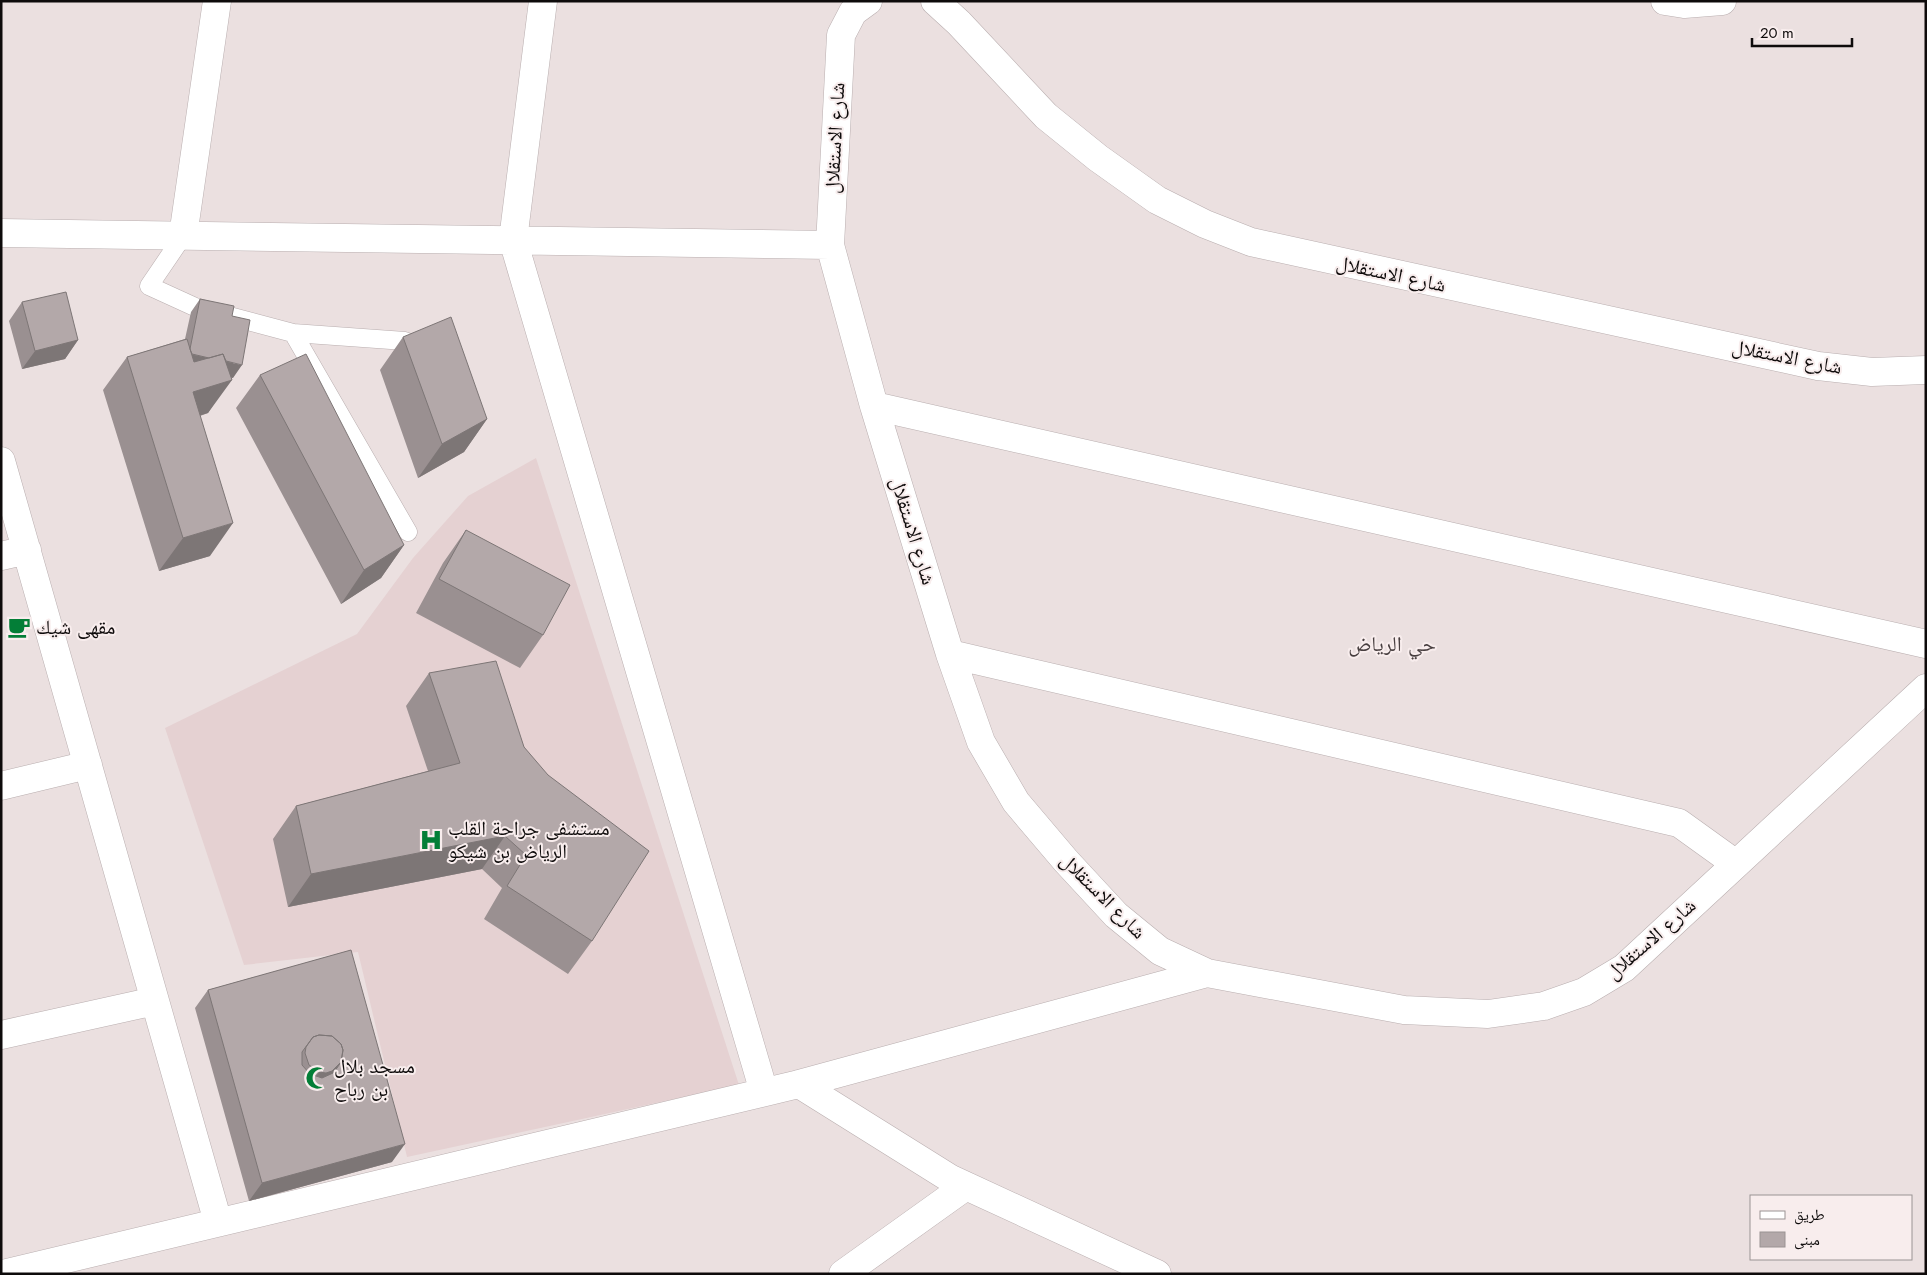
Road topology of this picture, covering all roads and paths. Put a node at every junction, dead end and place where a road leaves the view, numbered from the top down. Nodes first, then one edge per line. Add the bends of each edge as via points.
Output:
1 (217, 1) edge
2 (543, 1) edge
3 (868, 1) edge
4 (935, 1) edge
5 (1665, 1) edge
6 (1722, 1) edge
7 (1, 233) edge
8 (183, 236) junction
9 (513, 240) junction
10 (830, 245) junction
11 (293, 334) junction
12 (405, 341) edge
13 (1926, 370) edge
14 (874, 406) junction
15 (1, 461) edge
16 (408, 532) dead end
17 (14, 553) edge
18 (1926, 644) edge
19 (950, 654) junction
20 (1926, 688) edge
21 (88, 766) junction
22 (1, 786) edge
23 (1736, 864) junction
24 (1207, 973) junction
25 (155, 1001) junction
26 (1, 1035) edge
27 (799, 1084) junction
28 (764, 1092) junction
29 (966, 1186) junction
30 (218, 1222) junction
31 (2, 1274) edge
32 (843, 1274) edge
33 (1157, 1274) edge

1 - 8 street
2 - 9 street
3 - 10 street, شارع الاستقلال via 853,12 840,35
4 - 13 street, شارع الاستقلال via 1046,116 1098,158 1157,200 1251,242 1818,366 1872,372
5 - 6 street via 1684,4
7 - 8 street
8 - 9 street
8 - 11 lane via 150,286 195,307
9 - 10 street
9 - 28 street
10 - 14 street, شارع الاستقلال
11 - 12 lane
11 - 16 lane
14 - 18 street
14 - 19 street, شارع الاستقلال
15 - 17 street
17 - 21 street
19 - 23 street via 1679,823
19 - 24 street, شارع الاستقلال via 981,742 1016,802 1116,914 1160,951
20 - 23 street, شارع الاستقلال
21 - 22 street
21 - 25 street
23 - 24 street, شارع الاستقلال via 1624,968 1584,992 1544,1006 1488,1014 1404,1010
24 - 27 street
25 - 26 street
25 - 30 street
27 - 28 street
27 - 29 street
28 - 30 street
29 - 32 street
29 - 33 street
30 - 31 street

